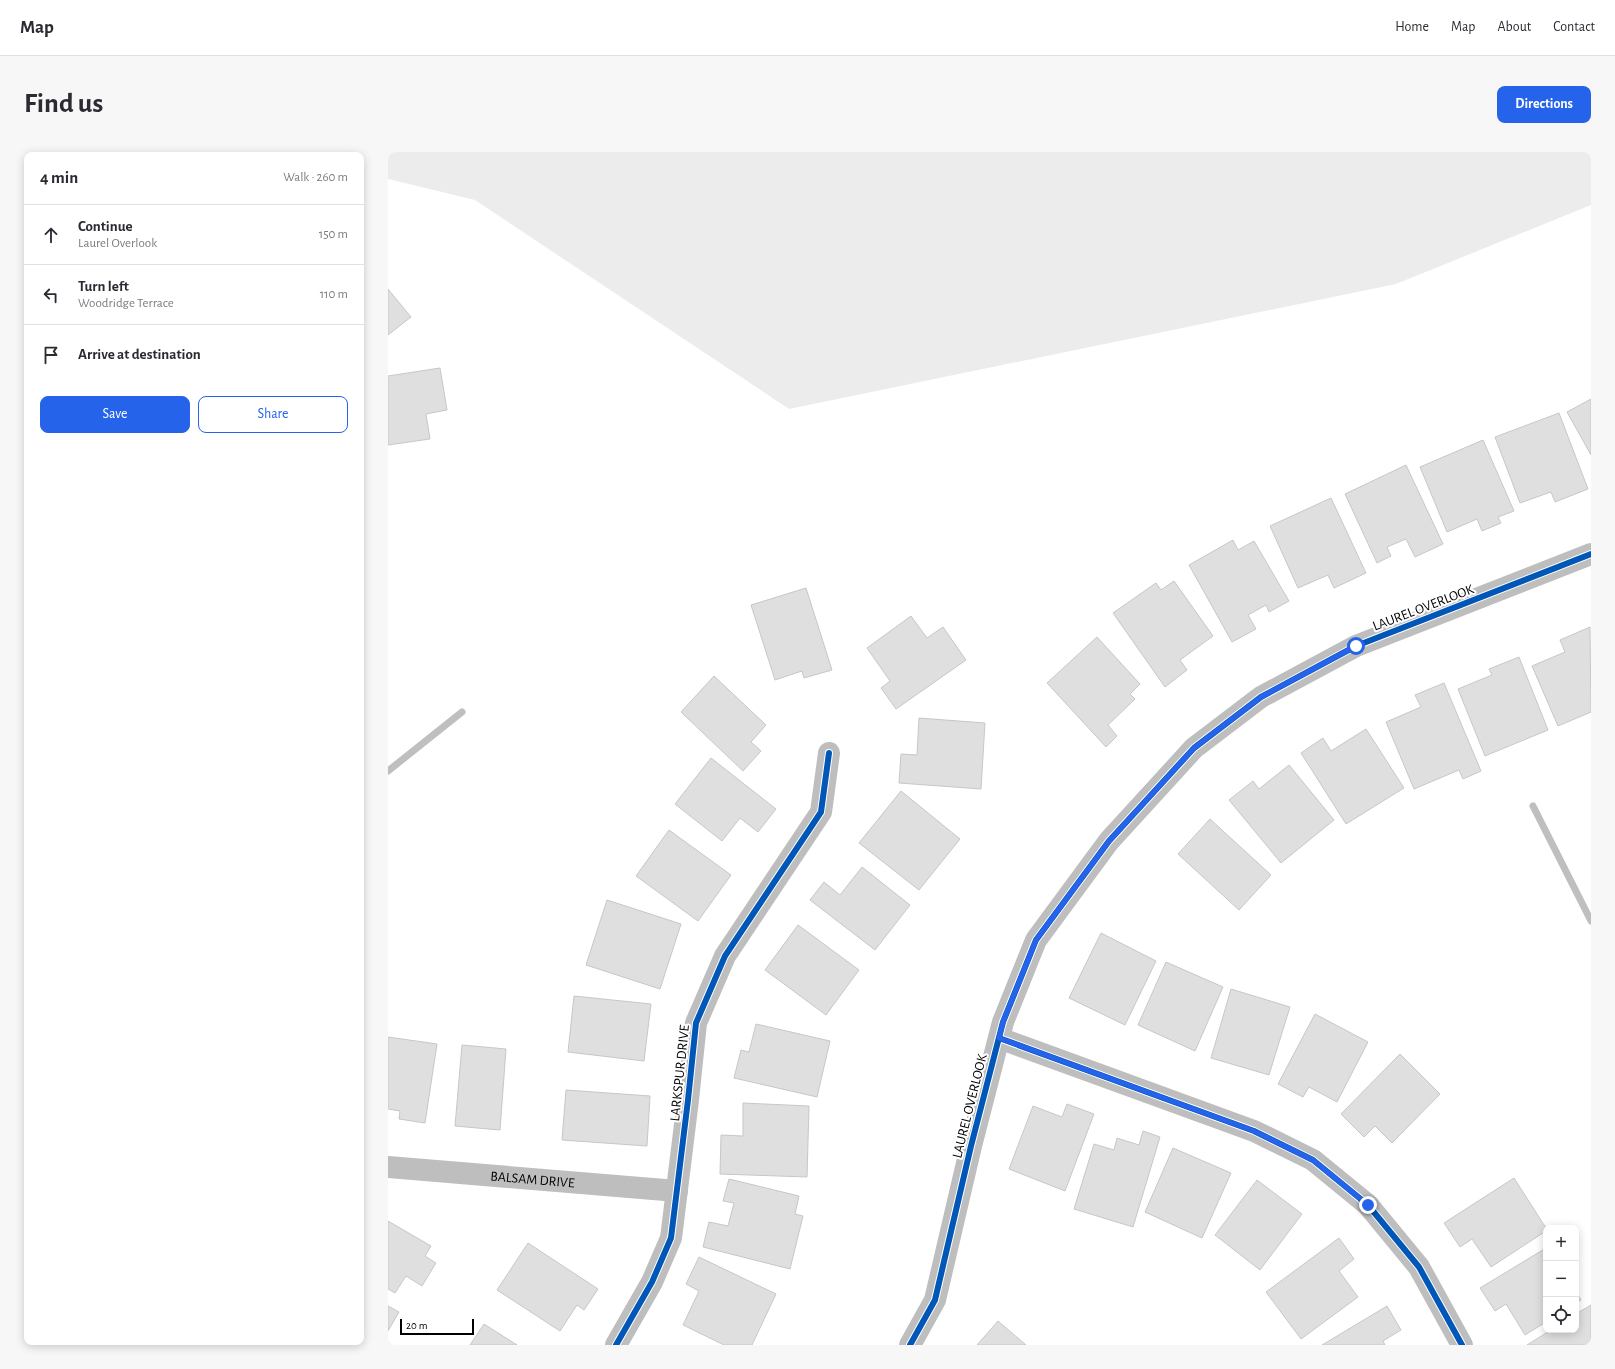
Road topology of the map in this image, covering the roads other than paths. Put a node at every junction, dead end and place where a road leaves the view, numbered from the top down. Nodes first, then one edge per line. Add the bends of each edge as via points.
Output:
1 (1591, 554) edge
2 (829, 753) dead end
3 (999, 1038) junction
4 (388, 1167) edge
5 (677, 1191) junction
6 (616, 1345) edge
7 (910, 1345) edge
8 (1462, 1345) edge

1 - 3 street, LAUREL OVERLOOK via 1356,646 1261,697 1194,748 1109,841 1036,940
2 - 5 street, LARKSPUR DRIVE via 821,812 725,956 696,1023
3 - 7 street, LAUREL OVERLOOK via 935,1300
3 - 8 street via 1254,1131 1313,1160 1368,1205 1419,1267
4 - 5 street, BALSAM DRIVE
5 - 6 street, LARKSPUR DRIVE via 671,1238 652,1282

